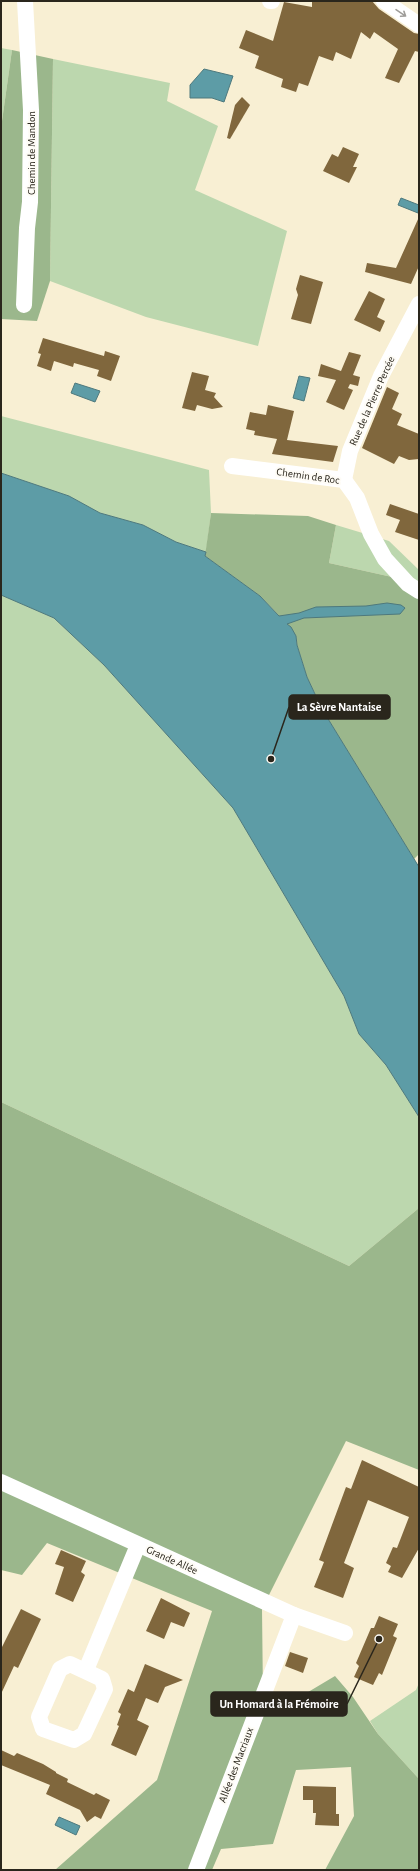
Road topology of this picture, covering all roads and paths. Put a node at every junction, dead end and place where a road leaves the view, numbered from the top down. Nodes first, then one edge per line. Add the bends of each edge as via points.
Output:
1 (25, 1) edge
2 (384, 1) edge
3 (419, 25) edge
4 (419, 304) edge
5 (24, 306) dead end
6 (232, 466) dead end
7 (344, 480) junction
8 (419, 591) edge
9 (1, 1482) edge
10 (138, 1545) junction
11 (294, 1615) junction
12 (345, 1633) dead end
13 (86, 1670) junction
14 (196, 1870) edge

1 - 5 street, Chemin de Mandon via 31,118 30,202 26,228
2 -> 3 street
4 - 7 street, Rue de la Pierre Percée via 380,376 350,451
6 - 7 street, Chemin de Roc
7 - 8 street, Chemin de Roc via 358,498 385,559 408,584
9 - 10 street, Grande Allée
10 - 11 street, Grande Allée
10 - 13 street
11 - 12 street, Grande Allée
11 - 14 street, Allée des Macriaux
13 - 13 street via 70,1664 60,1669 39,1717 43,1729 74,1740 84,1734 105,1689 102,1679

